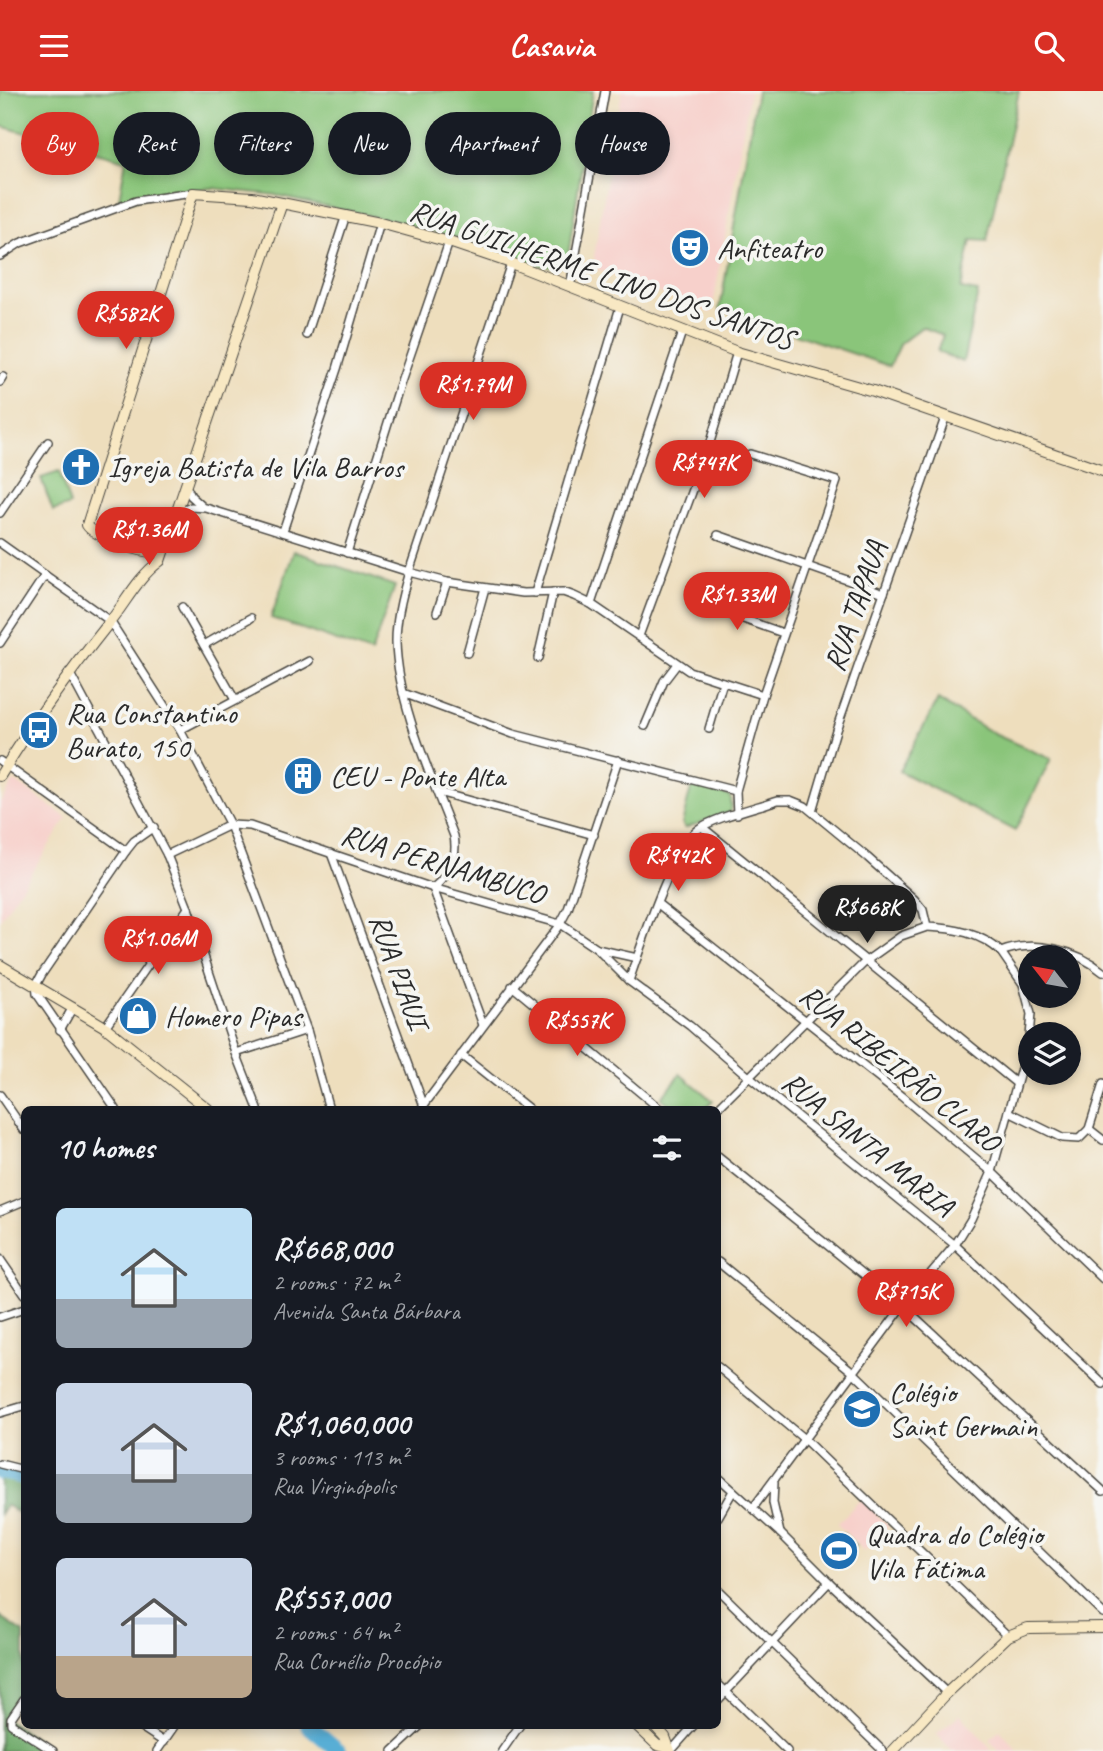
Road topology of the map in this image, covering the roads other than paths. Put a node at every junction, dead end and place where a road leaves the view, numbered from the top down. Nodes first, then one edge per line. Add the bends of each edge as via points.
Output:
1 (605, 91) edge
2 (193, 193) junction
3 (282, 203) junction
4 (346, 215) junction
5 (380, 223) junction
6 (449, 241) junction
7 (0, 256) edge
8 (510, 263) junction
9 (570, 287) junction
10 (620, 307) junction
11 (682, 333) junction
12 (307, 335) dead end
13 (737, 352) junction
14 (945, 418) junction
15 (48, 442) dead end
16 (750, 454) dead end
17 (1103, 471) edge
18 (186, 485) junction
19 (206, 508) junction
20 (0, 513) edge
21 (176, 514) junction
22 (283, 531) junction
23 (718, 535) dead end
24 (0, 543) edge
25 (131, 547) junction
26 (165, 548) junction
27 (347, 553) junction
28 (808, 565) junction
29 (148, 570) junction
30 (409, 572) junction
31 (45, 575) junction
32 (447, 582) junction
33 (485, 588) junction
34 (553, 592) junction
35 (535, 593) junction
36 (884, 593) junction
37 (591, 604) junction
38 (701, 604) dead end
39 (182, 607) dead end
40 (438, 612) dead end
41 (251, 618) dead end
42 (110, 621) junction
43 (783, 633) junction
44 (639, 636) junction
45 (0, 643) edge
46 (204, 645) junction
47 (467, 653) dead end
48 (538, 658) dead end
49 (310, 661) dead end
50 (677, 664) junction
51 (69, 673) junction
52 (723, 682) junction
53 (404, 693) junction
54 (763, 695) junction
55 (235, 700) junction
56 (645, 726) dead end
57 (709, 729) dead end
58 (180, 730) junction
59 (618, 760) junction
60 (3, 763) edge
61 (0, 776) edge
62 (736, 791) junction
63 (438, 792) junction
64 (812, 811) junction
65 (737, 814) junction
66 (230, 825) junction
67 (154, 827) junction
68 (702, 827) junction
69 (594, 835) junction
70 (126, 852) junction
71 (331, 853) junction
72 (167, 855) junction
73 (433, 888) junction
74 (658, 904) junction
75 (188, 908) junction
76 (559, 924) junction
77 (927, 927) junction
78 (597, 949) junction
79 (1002, 952) junction
80 (637, 958) junction
81 (866, 961) junction
82 (0, 965) edge
83 (1103, 972) edge
84 (629, 981) junction
85 (36, 985) junction
86 (512, 986) junction
87 (73, 1007) junction
88 (806, 1021) junction
89 (483, 1025) junction
90 (105, 1027) junction
91 (60, 1030) junction
92 (307, 1030) junction
93 (236, 1053) junction
94 (461, 1055) junction
95 (749, 1077) junction
96 (1016, 1083) junction
97 (1103, 1084) edge
98 (0, 1095) edge
99 (114, 1106) edge
100 (204, 1106) edge
101 (257, 1106) edge
102 (328, 1106) edge
103 (422, 1106) edge
104 (424, 1106) edge
105 (524, 1106) edge
106 (656, 1106) edge
107 (720, 1106) edge
108 (1009, 1112) junction
109 (21, 1126) edge
110 (1089, 1129) junction
111 (1103, 1140) edge
112 (721, 1159) edge
113 (992, 1172) junction
114 (21, 1202) edge
115 (0, 1211) edge
116 (955, 1245) junction
117 (0, 1259) edge
118 (721, 1264) edge
119 (1103, 1279) edge
120 (21, 1290) edge
121 (903, 1306) junction
122 (21, 1310) edge
123 (0, 1317) edge
124 (721, 1370) edge
125 (853, 1372) junction
126 (1103, 1384) edge
127 (21, 1407) edge
128 (0, 1413) edge
129 (804, 1439) junction
130 (0, 1464) edge
131 (21, 1469) edge
132 (775, 1481) junction
133 (721, 1482) edge
134 (730, 1488) junction
135 (1103, 1491) edge
136 (753, 1508) junction
137 (721, 1510) edge
138 (780, 1533) junction
139 (829, 1582) junction
140 (721, 1593) edge
141 (1103, 1613) edge
142 (1103, 1627) edge
143 (1008, 1636) junction
144 (772, 1642) junction
145 (721, 1687) edge
146 (725, 1691) junction
147 (947, 1693) junction
148 (721, 1696) edge
149 (21, 1703) edge
150 (144, 1729) edge
151 (172, 1729) edge
152 (417, 1729) edge
153 (517, 1729) edge
154 (640, 1729) edge
155 (658, 1729) edge
156 (690, 1729) edge
157 (164, 1742) junction
158 (670, 1750) edge
159 (54, 1751) edge
160 (157, 1751) edge
161 (393, 1751) edge
162 (502, 1751) edge
163 (787, 1751) edge
164 (883, 1751) edge
165 (893, 1751) edge

1 - 9 street
2 - 3 street, RUA GUILHERME LINO DOS SANTOS
2 - 7 street, RUA GUILHERME LINO DOS SANTOS via 136,201 20,243
2 - 25 street via 88,518 95,535
3 - 4 street, RUA GUILHERME LINO DOS SANTOS
3 - 18 street
4 - 5 street, RUA GUILHERME LINO DOS SANTOS
4 - 12 street
5 - 6 street, RUA GUILHERME LINO DOS SANTOS
5 - 22 street
6 - 8 street, RUA GUILHERME LINO DOS SANTOS
6 - 27 street
8 - 9 street, RUA GUILHERME LINO DOS SANTOS
8 - 30 street
9 - 10 street, RUA GUILHERME LINO DOS SANTOS
10 - 11 street, RUA GUILHERME LINO DOS SANTOS
10 - 35 street
11 - 13 street, RUA GUILHERME LINO DOS SANTOS
11 - 37 street
13 - 14 street, RUA GUILHERME LINO DOS SANTOS via 873,391
13 - 44 street via 708,449
14 - 17 street, RUA GUILHERME LINO DOS SANTOS
14 - 36 street, RUA TAPAUA
15 - 20 street
16 - 28 street via 837,481
18 - 19 street via 193,500
18 - 21 street
19 - 21 street via 191,507
19 - 22 street
21 - 26 street
22 - 27 street
23 - 28 street
24 - 31 street
25 - 26 street via 153,552
25 - 29 street via 147,559
26 - 29 street
27 - 30 street
28 - 36 street
28 - 43 street
29 - 42 street
30 - 32 street
30 - 53 street via 396,641
31 - 42 street
31 - 45 street
32 - 33 street
32 - 40 street
33 - 35 street
33 - 47 street
34 - 35 street
34 - 37 street
34 - 48 street
36 - 64 street, RUA TAPAUA
37 - 44 street
38 - 43 street
39 - 46 street
41 - 46 street
42 - 51 street
42 - 58 street
43 - 54 street
44 - 50 street
46 - 55 street
49 - 55 street
50 - 52 street
50 - 56 street via 664,681
51 - 60 street
51 - 67 street
52 - 54 street
52 - 57 street
53 - 59 street via 487,726
53 - 63 street
54 - 62 street
55 - 58 street
58 - 66 street
59 - 62 street
59 - 69 street
60 - 61 street
60 - 70 street
62 - 65 street
63 - 69 street
63 - 73 street via 456,849 447,874
64 - 65 street via 790,800 778,800
64 - 77 street via 914,899 923,910
65 - 68 street
66 - 71 street, RUA PERNAMBUCO via 262,829
66 - 72 street
66 - 92 street
67 - 70 street
67 - 72 street
68 - 74 street via 682,848
68 - 81 street
69 - 76 street
70 - 85 street
71 - 73 street, RUA PERNAMBUCO
71 - 103 street, RUA PIAUI
72 - 75 street
73 - 76 street, RUA PERNAMBUCO
73 - 89 street
74 - 80 street
74 - 88 street, RUA RIBEIRÃO CLARO
75 - 90 street
75 - 93 street
76 - 78 street, RUA PERNAMBUCO
76 - 86 street
77 - 79 street via 958,930
77 - 81 street via 901,936
78 - 80 street, RUA PERNAMBUCO
78 - 84 street, RUA SANTA MARIA
79 - 83 street via 1026,946 1054,949
79 - 96 street via 1023,984 1031,1014
80 - 84 street
81 - 88 street
81 - 96 street
82 - 85 street
84 - 95 street, RUA SANTA MARIA
85 - 87 street
85 - 91 street
86 - 89 street
86 - 106 street
87 - 90 street
87 - 91 street
88 - 95 street
88 - 113 street, RUA RIBEIRÃO CLARO
89 - 94 street
90 - 100 street
91 - 99 street
92 - 93 street
92 - 102 street
93 - 101 street
94 - 104 street
94 - 105 street
95 - 107 street
95 - 116 street, RUA SANTA MARIA
96 - 108 street
97 - 110 street
98 - 109 street
108 - 110 street via 1068,1140 1080,1139
108 - 113 street
110 - 111 street
112 - 121 street
113 - 116 street
113 - 119 street, RUA RIBEIRÃO CLARO
114 - 115 street
116 - 121 street
116 - 126 street, RUA SANTA MARIA
117 - 120 street
118 - 125 street
121 - 125 street
121 - 135 street
122 - 123 street
124 - 129 street
125 - 129 street
125 - 141 street
127 - 128 street
129 - 132 street
129 - 143 street
130 - 131 street
132 - 136 street
132 - 138 street via 773,1503
133 - 134 street
134 - 136 street
134 - 137 street
136 - 138 street
138 - 139 street
139 - 144 street
139 - 147 street
140 - 144 street
142 - 143 street via 1028,1628
143 - 147 street
144 - 146 street
144 - 164 street
145 - 146 street
146 - 148 street
146 - 163 street
147 - 165 street
149 - 159 street via 11,1724
150 - 157 street
151 - 157 street
152 - 161 street
153 - 162 street
154 - 158 street
155 - 158 street
156 - 158 street
157 - 160 street

